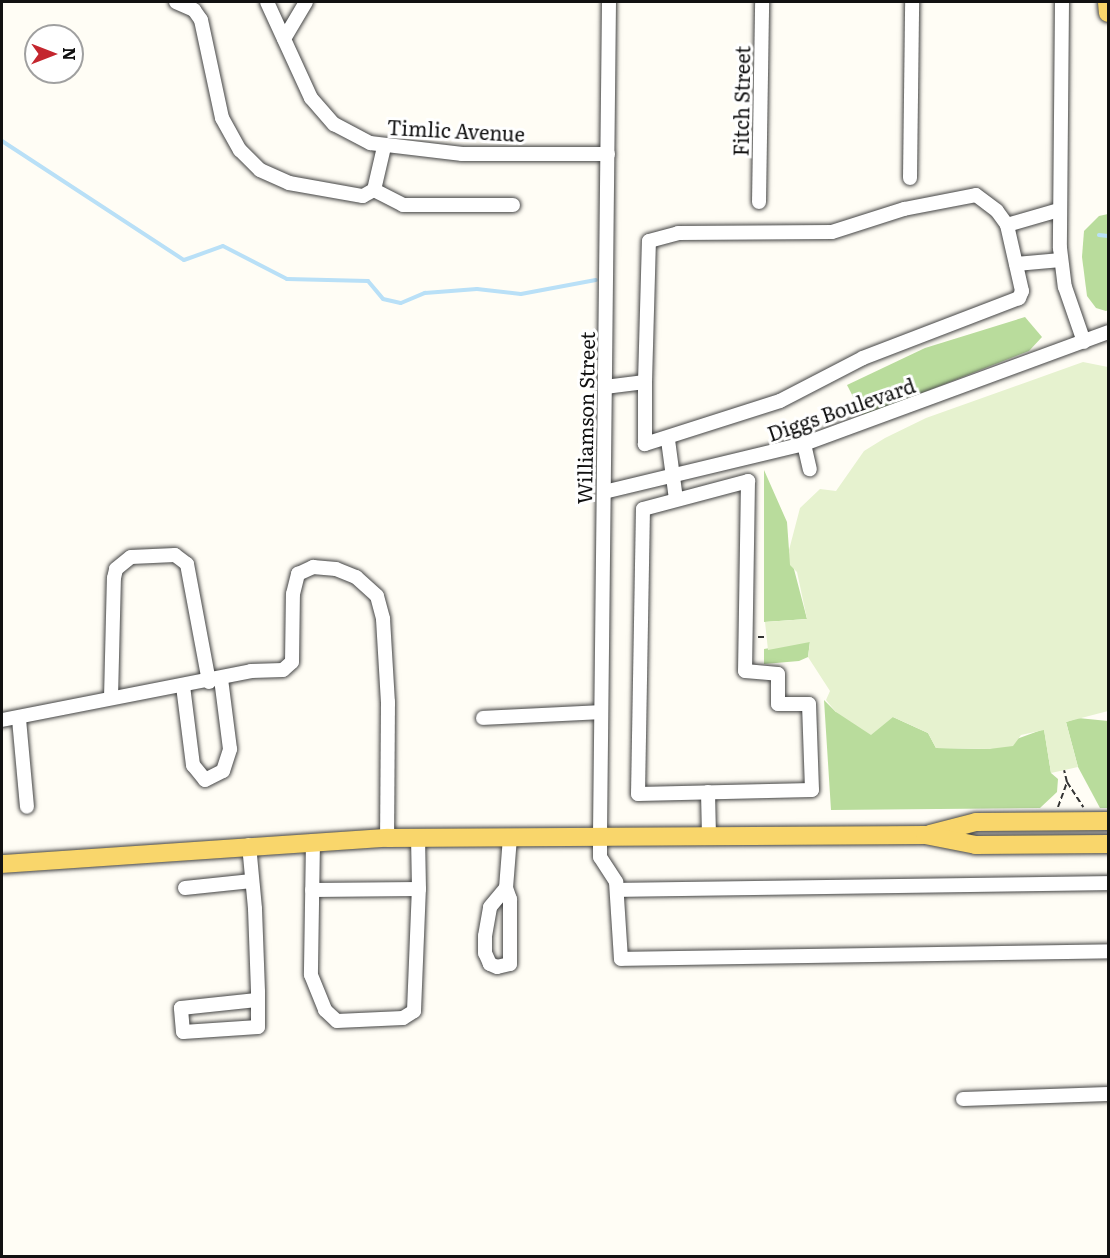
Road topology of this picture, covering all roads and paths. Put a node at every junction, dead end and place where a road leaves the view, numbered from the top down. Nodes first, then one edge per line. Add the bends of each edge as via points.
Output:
1 (177, 2) edge
2 (267, 2) edge
3 (306, 2) edge
4 (609, 2) edge
5 (762, 2) edge
6 (912, 2) edge
7 (1062, 2) edge
8 (1107, 2) edge
9 (1108, 13) edge
10 (284, 39) junction
11 (384, 147) junction
12 (608, 154) junction
13 (910, 178) dead end
14 (374, 189) junction
15 (759, 202) dead end
16 (513, 205) dead end
17 (1059, 210) junction
18 (1007, 225) junction
19 (1061, 260) junction
20 (1016, 264) junction
21 (1108, 332) edge
22 (1084, 342) junction
23 (645, 382) junction
24 (605, 387) junction
25 (668, 440) junction
26 (804, 444) junction
27 (810, 469) dead end
28 (674, 476) junction
29 (604, 492) junction
30 (676, 499) junction
31 (215, 680) junction
32 (183, 686) junction
33 (111, 698) junction
34 (601, 712) junction
35 (483, 718) dead end
36 (19, 719) junction
37 (2, 720) edge
38 (1065, 770) dead end
39 (1067, 782) junction
40 (708, 792) junction
41 (27, 807) dead end
42 (1084, 810) dead end
43 (1056, 811) dead end
44 (1108, 821) edge
45 (709, 835) junction
46 (926, 835) junction
47 (600, 836) junction
48 (418, 837) junction
49 (510, 837) junction
50 (387, 838) junction
51 (313, 841) junction
52 (1108, 844) edge
53 (249, 845) junction
54 (2, 864) edge
55 (252, 881) junction
56 (1108, 883) edge
57 (185, 888) dead end
58 (506, 888) junction
59 (419, 889) junction
60 (312, 890) junction
61 (617, 890) junction
62 (1108, 951) edge
63 (257, 1000) junction
64 (1108, 1094) edge
65 (963, 1100) dead end

1 - 14 street via 194,10 201,20 222,118 249,161 267,175 289,183 356,196
2 - 10 street, Timlic Avenue
3 - 10 street
4 - 12 street, Williamson Street
5 - 15 street, Fitch Street
6 - 13 street
7 - 17 street
8 - 9 main road
10 - 11 street, Timlic Avenue via 321,112 349,134
11 - 12 street, Timlic Avenue via 462,154
11 - 14 street
12 - 24 street, Williamson Street
14 - 16 street via 403,205
17 - 18 street
17 - 19 street
18 - 20 street
18 - 23 street via 997,211 975,195 904,209 832,232 678,233 649,241
19 - 20 street
19 - 22 street via 1069,302
20 - 25 street via 1022,291 1019,298 863,358 780,401
21 - 22 street, Diggs Boulevard
22 - 26 street, Diggs Boulevard
23 - 24 street
23 - 25 street via 645,444
24 - 29 street, Williamson Street
25 - 28 street
26 - 27 street
26 - 28 street, Diggs Boulevard
28 - 29 street, Diggs Boulevard
28 - 30 street
29 - 34 street, Williamson Street
30 - 40 street via 643,509 638,794
30 - 40 street via 748,481 745,671 778,674 778,704 809,704 812,790
31 - 32 street
31 - 32 street via 230,749 223,771 205,780 194,765
31 - 33 street via 187,564 175,555 131,558 116,569 114,579
31 - 50 street via 252,671 283,670 292,662 292,594 298,574 313,567 336,569 356,577 377,596 383,620 388,702
32 - 33 street
33 - 36 street
34 - 35 street
34 - 47 street, Williamson Street
36 - 37 street
36 - 41 street
38 - 39 path
39 - 42 path
39 - 43 path
40 - 45 street
44 - 46 main road via 976,822
45 - 46 main road
45 - 47 main road
46 - 52 main road via 976,845
47 - 49 main road
47 - 61 street, Williamson Street via 600,858
48 - 49 main road
48 - 50 main road
48 - 59 street
49 - 58 street
50 - 51 main road
51 - 53 main road
51 - 60 street
53 - 54 main road
53 - 55 street
55 - 57 street
55 - 63 street
56 - 61 street
58 - 58 street via 496,897 487,920 485,953 497,968 510,964 510,899
59 - 60 street
59 - 60 street via 414,1011 403,1018 346,1023 325,1010 311,975
61 - 62 street via 621,958
63 - 63 street via 181,1008 183,1032 258,1027
64 - 65 street

